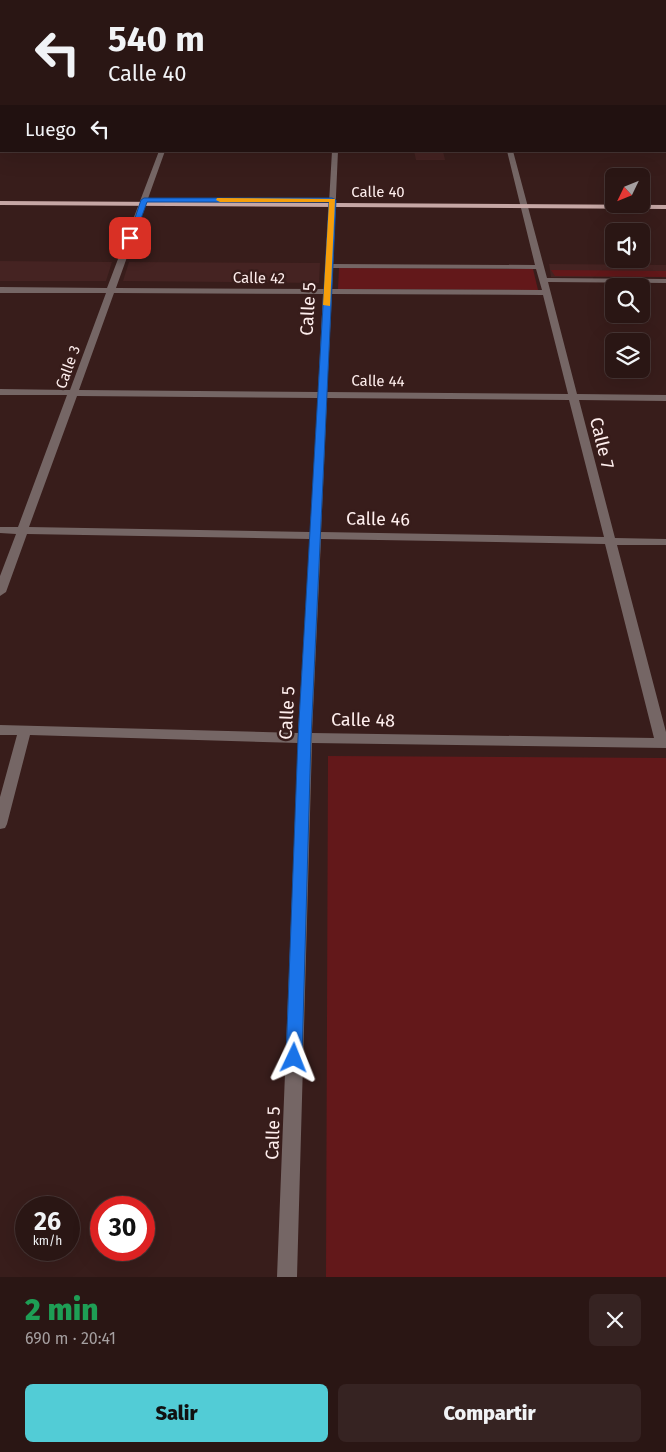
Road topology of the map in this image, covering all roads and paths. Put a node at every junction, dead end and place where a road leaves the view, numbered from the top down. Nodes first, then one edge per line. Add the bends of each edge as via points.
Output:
1 (162, 152) edge
2 (335, 152) edge
3 (510, 152) edge
4 (0, 199) edge
5 (144, 202) junction
6 (605, 202) edge
7 (650, 202) edge
8 (0, 203) edge
9 (332, 203) junction
10 (666, 203) edge
11 (525, 204) junction
12 (666, 207) edge
13 (329, 266) junction
14 (541, 268) junction
15 (544, 280) junction
16 (666, 281) edge
17 (0, 290) edge
18 (111, 290) junction
19 (328, 292) junction
20 (547, 293) junction
21 (0, 392) edge
22 (74, 393) junction
23 (322, 395) junction
24 (574, 398) junction
25 (666, 398) edge
26 (0, 530) edge
27 (24, 531) junction
28 (315, 536) junction
29 (611, 541) junction
30 (666, 542) edge
31 (0, 592) edge
32 (0, 730) edge
33 (25, 730) junction
34 (305, 738) junction
35 (664, 743) edge
36 (6, 783) edge
37 (0, 824) edge
38 (287, 1277) edge

1 - 5 street, Calle 3
2 - 9 street, Calle 5
3 - 11 street, Calle 7
4 - 5 main road, Calle 40
5 - 8 main road, Calle 40
5 - 9 main road, Calle 40
5 - 18 street, Calle 3
6 - 11 main road, Calle 40
7 - 10 main road
9 - 11 main road, Calle 40
9 - 13 street, Calle 5
11 - 12 main road, Calle 40
11 - 14 street, Calle 7
13 - 14 street
13 - 19 street, Calle 5
14 - 15 street, Calle 7
15 - 16 street
15 - 20 street, Calle 7
17 - 18 street, Calle 42
18 - 19 street, Calle 42
18 - 22 street, Calle 3
19 - 20 street, Calle 42
19 - 23 street, Calle 5
20 - 24 street, Calle 7
21 - 22 street, Calle 44
22 - 23 street, Calle 44
22 - 27 street, Calle 3
23 - 24 street, Calle 44
23 - 28 street, Calle 5
24 - 25 street, Calle 44
24 - 29 street, Calle 7
26 - 27 street, Calle 46
27 - 28 street, Calle 46
27 - 31 street, Calle 3
28 - 29 street, Calle 46
28 - 34 street, Calle 5
29 - 30 street, Calle 46
29 - 35 street, Calle 7
32 - 33 street, Calle 48
33 - 34 street, Calle 48
33 - 36 street
34 - 35 street, Calle 48
34 - 38 street, Calle 5
36 - 37 street

